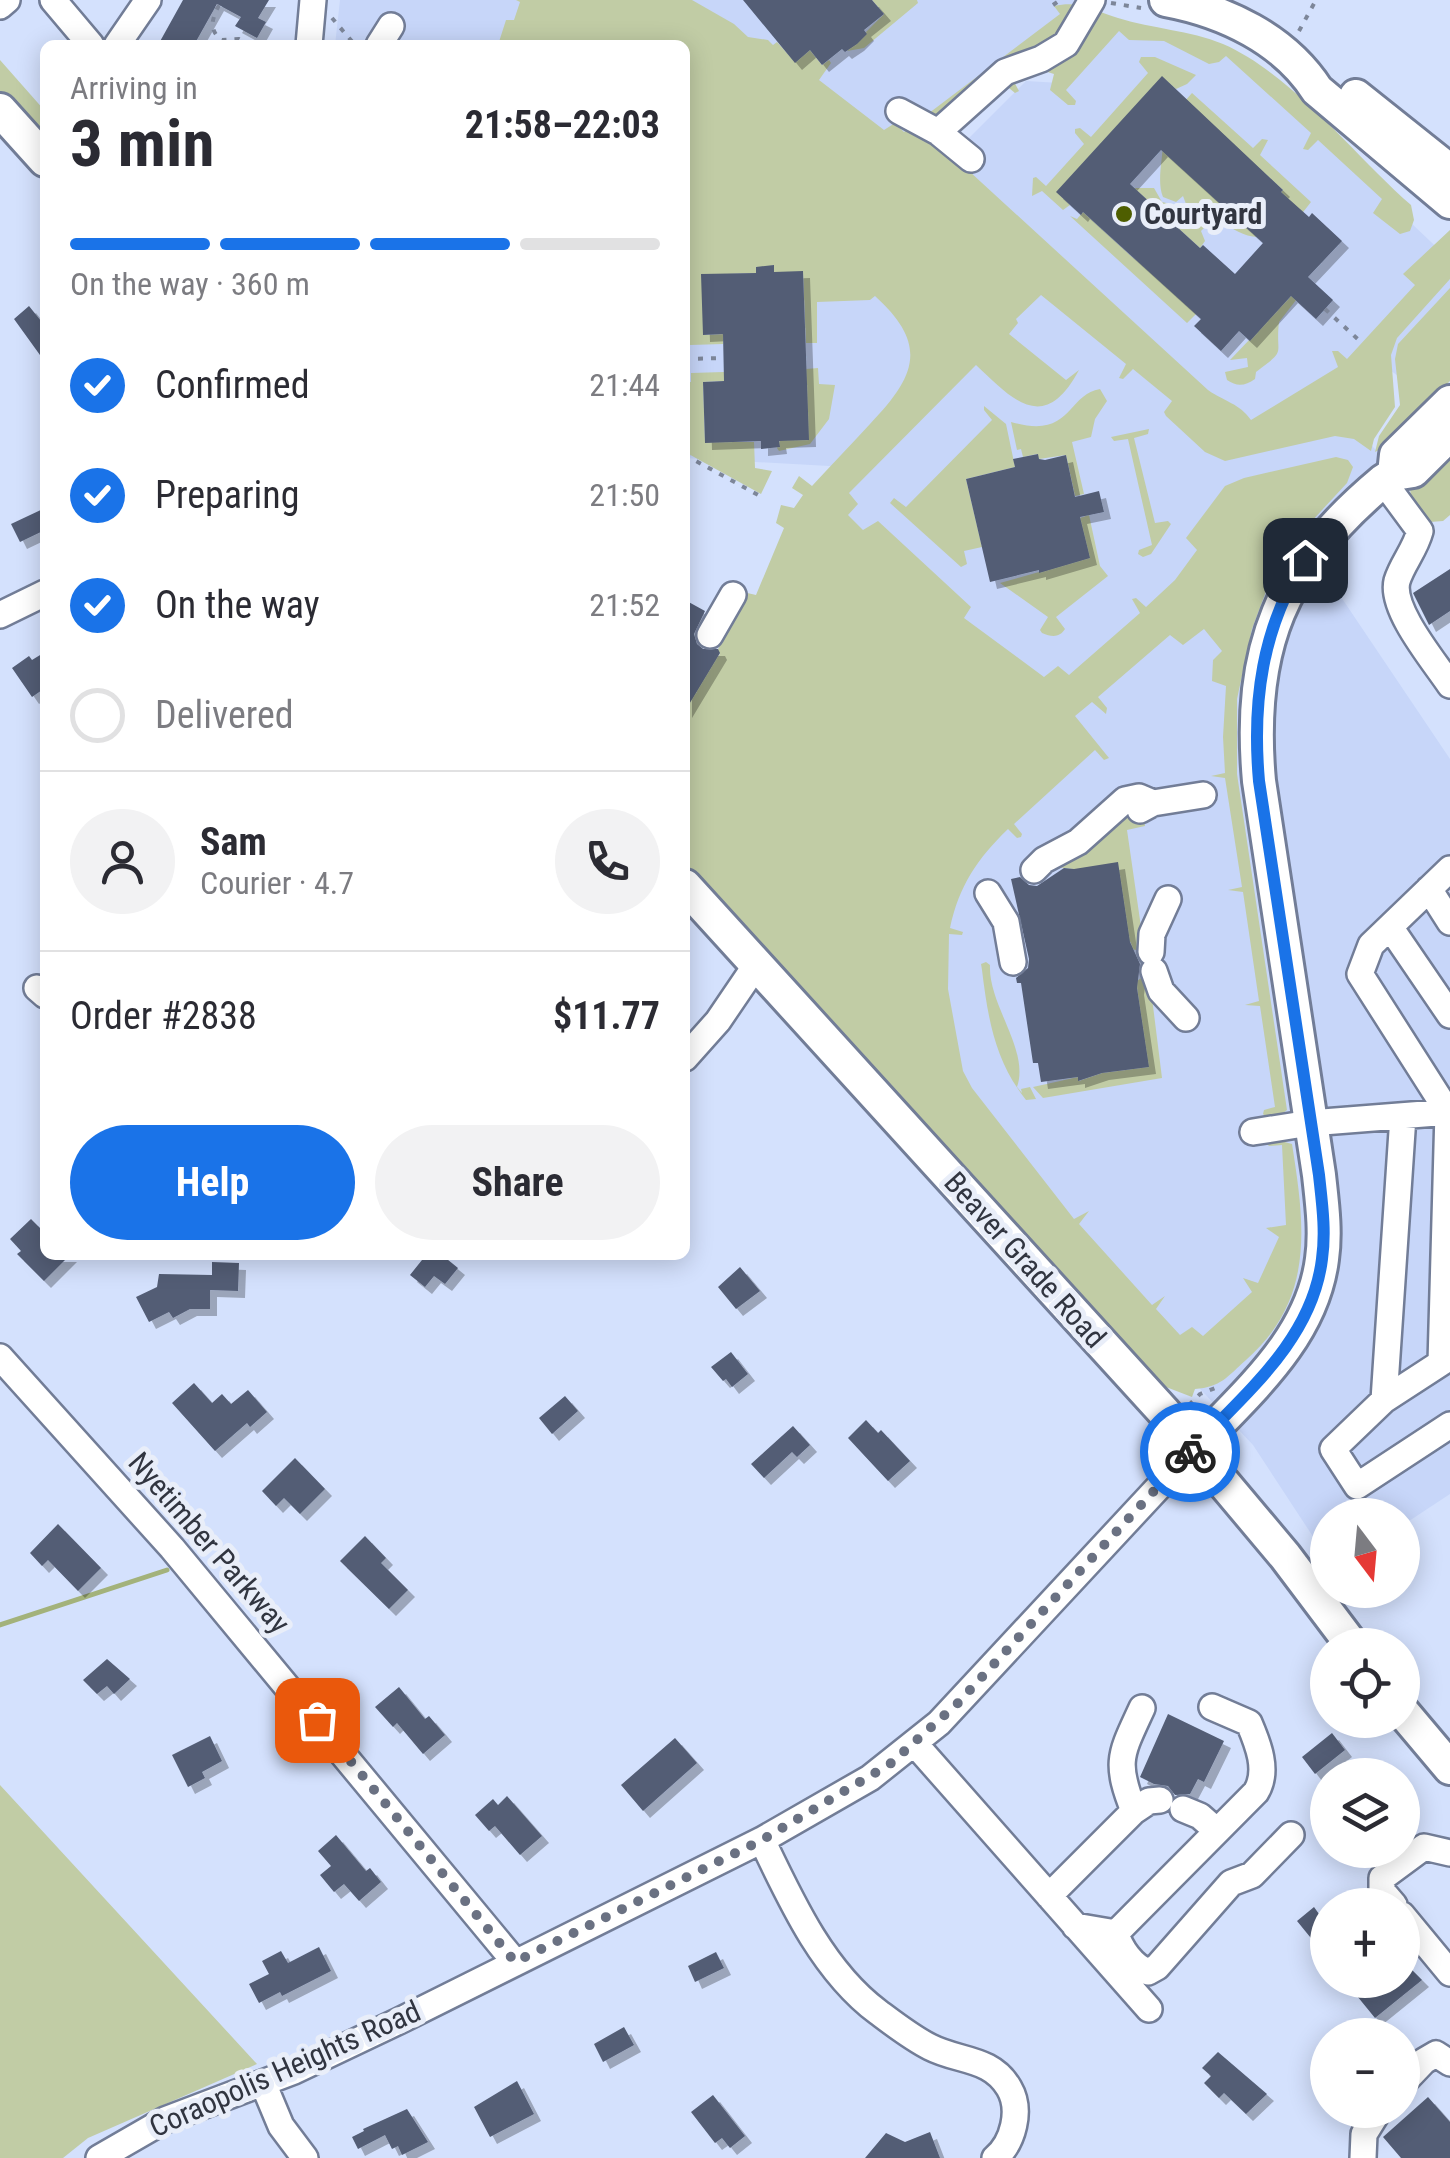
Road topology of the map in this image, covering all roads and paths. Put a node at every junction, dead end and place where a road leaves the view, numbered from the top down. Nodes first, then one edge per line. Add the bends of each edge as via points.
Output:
1 (7, 0) edge
2 (53, 0) edge
3 (148, 0) edge
4 (1060, 0) edge
5 (1092, 0) edge
6 (1316, 0) edge
7 (1053, 4) dead end
8 (1156, 4) edge
9 (220, 5) dead end
10 (0, 6) edge
11 (321, 6) edge
12 (217, 37) junction
13 (88, 40) edge
14 (120, 40) edge
15 (218, 40) edge
16 (222, 40) edge
17 (310, 40) edge
18 (351, 40) edge
19 (1296, 63) junction
20 (0, 110) edge
21 (899, 111) dead end
22 (938, 132) junction
23 (40, 154) edge
24 (971, 159) dead end
25 (1450, 171) edge
26 (1450, 202) edge
27 (1325, 309) dead end
28 (1362, 343) dead end
29 (723, 358) dead end
30 (690, 359) edge
31 (1450, 402) edge
32 (1450, 434) edge
33 (690, 458) edge
34 (1388, 477) junction
35 (760, 496) dead end
36 (733, 594) dead end
37 (40, 595) edge
38 (0, 615) edge
39 (710, 634) dead end
40 (1450, 685) edge
41 (1203, 796) dead end
42 (1450, 869) edge
43 (1034, 870) dead end
44 (1428, 889) junction
45 (690, 891) edge
46 (988, 893) dead end
47 (1168, 900) dead end
48 (1450, 922) edge
49 (1390, 927) junction
50 (1012, 962) dead end
51 (756, 964) junction
52 (1450, 1015) edge
53 (1186, 1018) dead end
54 (690, 1052) edge
55 (1449, 1112) edge
56 (1403, 1116) junction
57 (1310, 1123) junction
58 (1252, 1132) dead end
59 (0, 1357) edge
60 (1445, 1360) edge
61 (1384, 1400) junction
62 (1450, 1425) edge
63 (1194, 1448) junction
64 (1339, 1628) edge
65 (1212, 1706) dead end
66 (1142, 1708) dead end
67 (1420, 1732) edge
68 (915, 1744) junction
69 (1450, 1768) edge
70 (1134, 1811) junction
71 (1217, 1831) junction
72 (1291, 1835) dead end
73 (762, 1840) junction
74 (1198, 1851) junction
75 (1450, 1854) edge
76 (1231, 1883) junction
77 (1382, 1888) edge
78 (1049, 1896) junction
79 (1075, 1926) junction
80 (1116, 1933) junction
81 (1420, 1937) edge
82 (515, 1962) junction
83 (1450, 1973) edge
84 (1148, 2009) dead end
85 (1450, 2063) edge
86 (1420, 2065) edge
87 (263, 2083) junction
88 (1368, 2128) edge
89 (99, 2158) edge
90 (305, 2158) edge
91 (995, 2158) edge
92 (1363, 2158) edge

1 - 10 street
2 - 13 street
3 - 14 street
4 - 7 path
5 - 8 path
5 - 22 street via 1066,44 1005,72
6 - 19 path
8 - 19 main road via 1211,11
9 - 12 path via 212,24
11 - 17 street
11 - 18 path
12 - 15 path
12 - 16 path
19 - 25 main road via 1330,76
19 - 26 main road via 1317,90
20 - 23 main road
21 - 22 street
22 - 24 street
27 - 28 path
29 - 30 path
31 - 34 main road, Coraopolis Heights Road via 1396,455
32 - 34 main road, Coraopolis Heights Road via 1412,471
33 - 35 path
34 - 40 street via 1420,531 1398,578 1397,601
34 - 57 main road, Coraopolis Heights Road via 1321,540 1293,580 1258,685 1259,781
36 - 39 street
37 - 38 street
41 - 43 street via 1125,800
42 - 44 street
44 - 48 street
44 - 49 street
45 - 51 main road, Beaver Grade Road
46 - 50 street via 1006,922
47 - 53 street via 1152,934 1153,962 1161,990
49 - 52 street
49 - 55 street via 1371,945 1360,974
51 - 54 street
51 - 63 main road, Beaver Grade Road
55 - 56 street
55 - 60 street
56 - 57 street
56 - 61 street
57 - 58 street
57 - 63 main road, Coraopolis Heights Road via 1324,1242 1312,1299 1280,1357
59 - 82 street, Nyetimber Parkway via 172,1548
60 - 61 street
61 - 62 street via 1333,1449 1357,1486
63 - 64 main road, Beaver Grade Road
63 - 68 street, Coraopolis Heights Road
65 - 71 street via 1248,1723 1263,1769 1256,1792
66 - 70 street via 1120,1770
67 - 69 main road
68 - 73 street, Coraopolis Heights Road
68 - 78 street
70 - 71 street via 1149,1801 1172,1805
70 - 78 street
71 - 74 street
72 - 76 street via 1252,1875
73 - 82 street, Coraopolis Heights Road
73 - 91 street via 791,1902 841,1976 876,2011 931,2048 992,2066 1011,2091 1015,2122
74 - 76 street
74 - 80 street
75 - 77 street via 1424,1847 1382,1878
76 - 80 street via 1148,1972 1119,1945
78 - 79 street
79 - 80 street
79 - 84 street
81 - 83 street
82 - 87 street, Coraopolis Heights Road
85 - 86 street via 1436,2054
87 - 89 street, Coraopolis Heights Road via 164,2120
87 - 90 street via 281,2126
88 - 92 street

